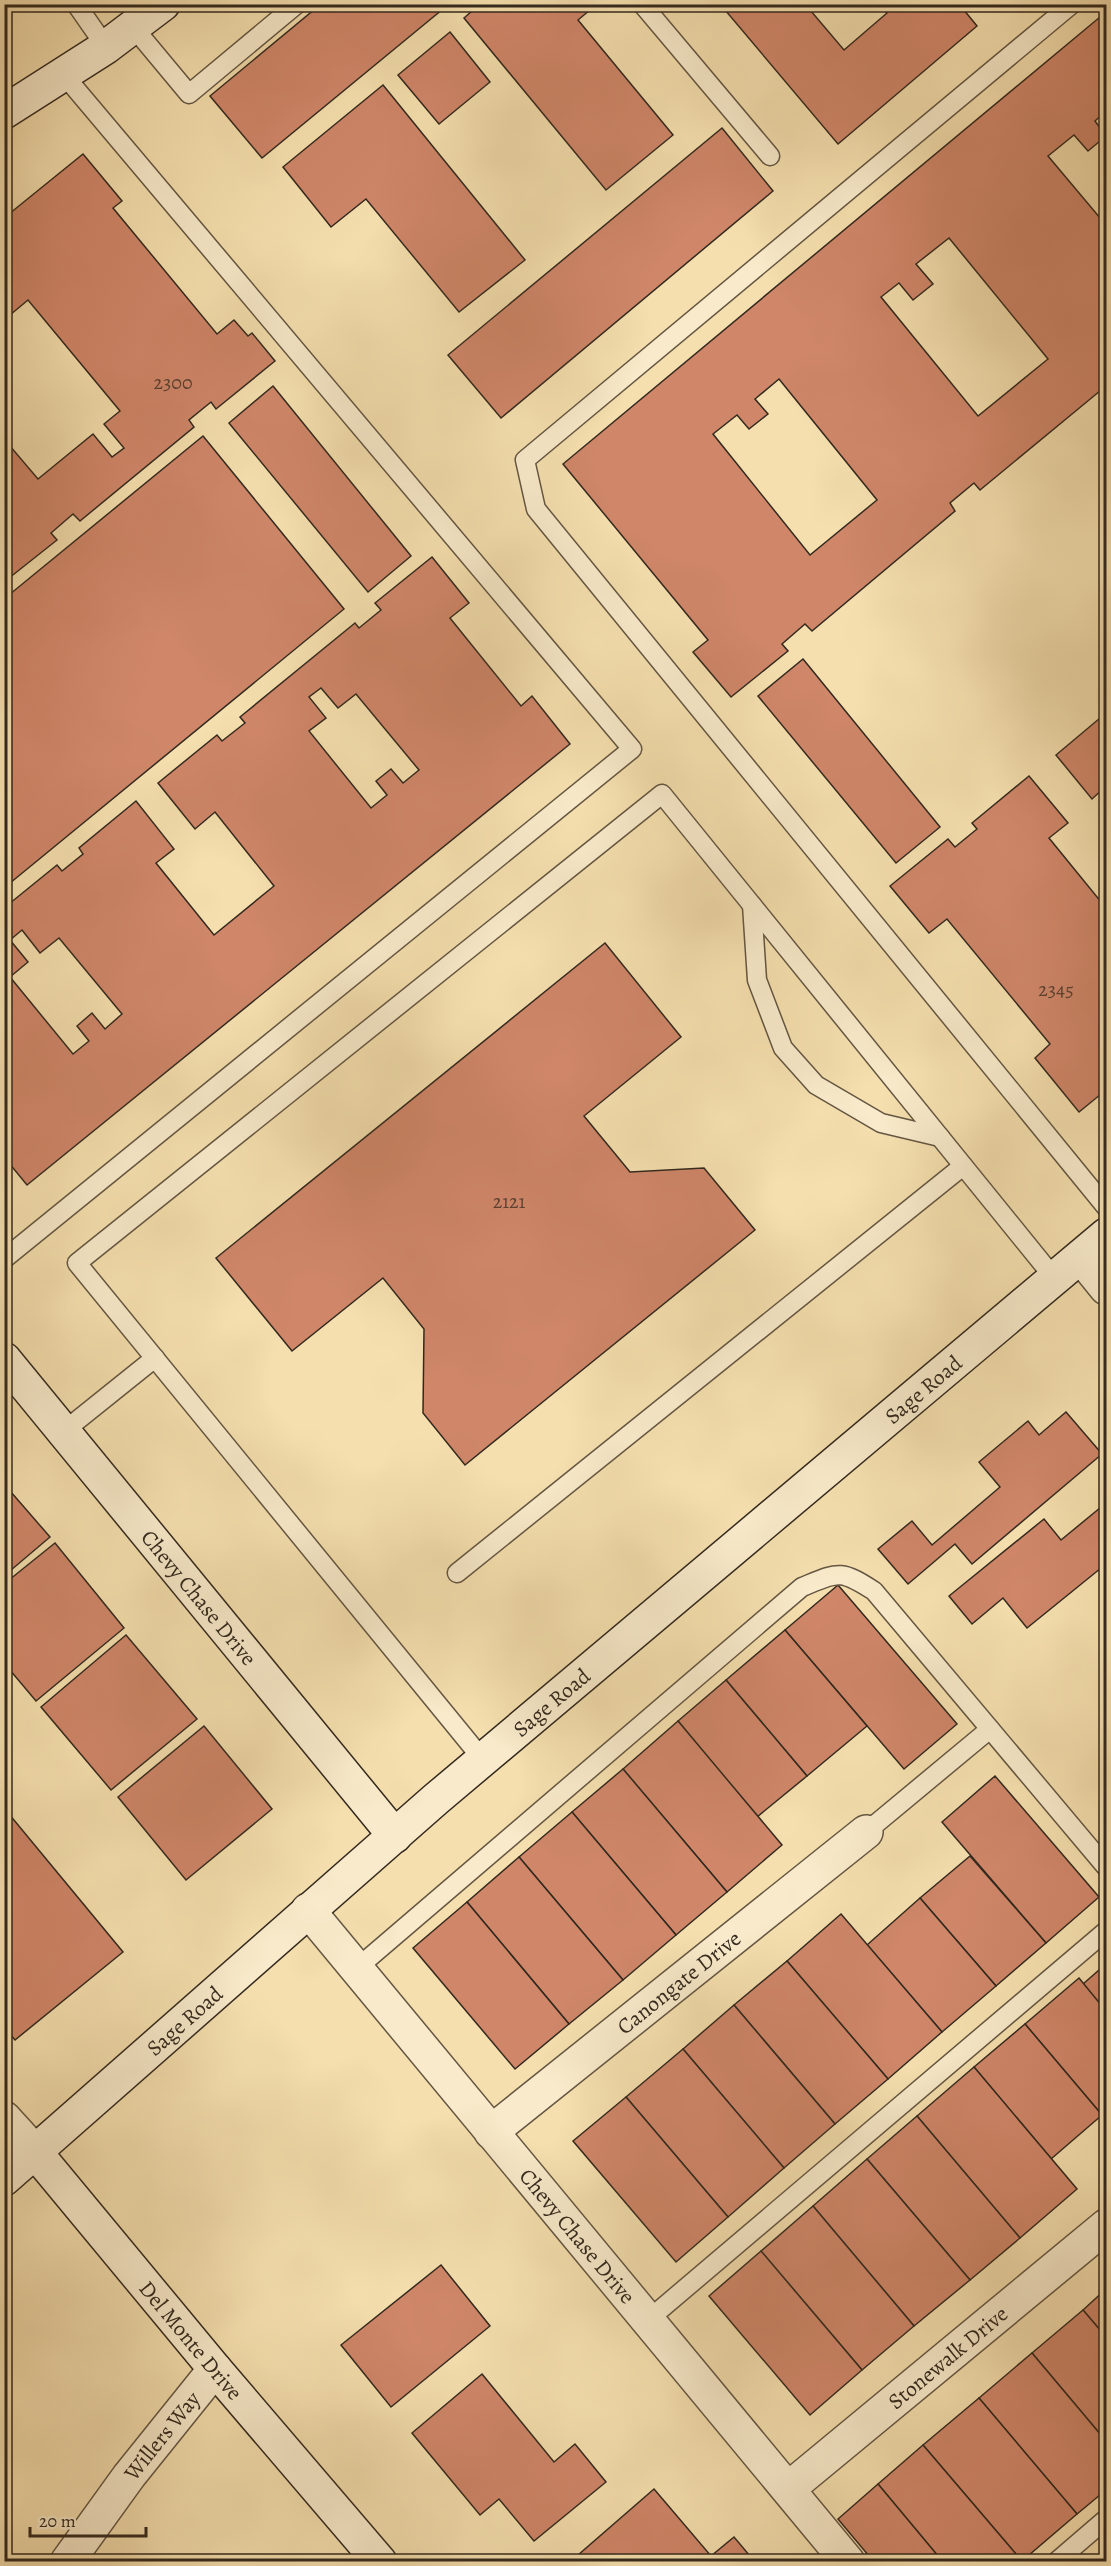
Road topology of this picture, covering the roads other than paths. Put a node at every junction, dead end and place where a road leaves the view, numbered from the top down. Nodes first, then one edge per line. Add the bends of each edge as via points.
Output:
1 (76, 4) edge
2 (163, 4) edge
3 (297, 4) edge
4 (642, 4) edge
5 (1072, 4) edge
6 (134, 28) junction
7 (106, 47) junction
8 (64, 75) junction
9 (4, 112) edge
10 (770, 156) dead end
11 (752, 905) junction
12 (940, 1137) junction
13 (963, 1166) junction
14 (1107, 1207) edge
15 (1107, 1235) edge
16 (1081, 1257) junction
17 (4, 1259) edge
18 (1055, 1279) junction
19 (1107, 1288) edge
20 (155, 1358) junction
21 (4, 1359) edge
22 (64, 1431) junction
23 (458, 1573) dead end
24 (990, 1730) junction
25 (484, 1761) junction
26 (866, 1832) joint
27 (395, 1836) junction
28 (1107, 1867) edge
29 (308, 1910) junction
30 (1107, 1931) edge
31 (356, 1969) junction
32 (4, 2118) edge
33 (491, 2132) junction
34 (36, 2153) junction
35 (4, 2179) edge
36 (1107, 2226) edge
37 (648, 2320) junction
38 (215, 2369) junction
39 (788, 2489) junction
40 (1107, 2519) edge
41 (67, 2562) edge
42 (380, 2562) edge
43 (848, 2562) edge
44 (1056, 2562) edge

1 - 7 lane
2 - 6 street
3 - 6 lane via 189,94
4 - 10 lane
5 - 14 lane via 525,460 536,509
6 - 7 street
7 - 8 street
8 - 9 street
8 - 17 lane via 633,749
11 - 12 lane
11 - 12 lane via 756,980 783,1048 816,1085 881,1123
11 - 20 lane via 662,794 78,1263
12 - 13 lane
13 - 18 lane
13 - 23 lane
15 - 16 street, Sage Road
16 - 18 street, Sage Road
16 - 19 street
18 - 25 street, Sage Road
20 - 22 lane
20 - 25 lane
21 - 22 street, Chevy Chase Drive
22 - 27 street, Chevy Chase Drive
24 - 26 lane
24 - 28 lane
24 - 31 lane via 874,1591 850,1575 831,1575 802,1587
25 - 27 street, Sage Road
26 - 33 street, Canongate Drive
27 - 29 street, Sage Road
29 - 31 street, Chevy Chase Drive
29 - 34 street, Sage Road
30 - 37 lane
31 - 33 street, Chevy Chase Drive
32 - 34 street, Del Monte Drive
33 - 37 street, Chevy Chase Drive
34 - 35 street, Sage Road
34 - 38 street, Del Monte Drive
36 - 39 street, Stonewalk Drive
37 - 39 street, Chevy Chase Drive
38 - 41 street, Willers Way via 129,2476
38 - 42 street, Del Monte Drive
39 - 43 street, Chevy Chase Drive
40 - 44 lane

